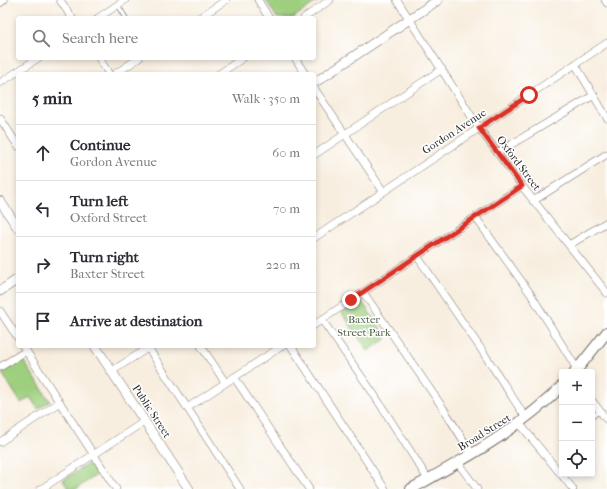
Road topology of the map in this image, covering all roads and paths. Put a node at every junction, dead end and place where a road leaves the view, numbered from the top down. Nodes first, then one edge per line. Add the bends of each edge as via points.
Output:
1 (4, 0) edge
2 (60, 0) edge
3 (125, 0) edge
4 (226, 0) edge
5 (258, 0) edge
6 (330, 0) edge
7 (397, 0) edge
8 (438, 0) edge
9 (0, 3) edge
10 (118, 5) junction
11 (71, 16) edge
12 (101, 16) edge
13 (125, 16) edge
14 (202, 16) edge
15 (268, 16) edge
16 (307, 16) edge
17 (409, 19) junction
18 (607, 43) edge
19 (36, 60) edge
20 (100, 60) edge
21 (136, 60) edge
22 (240, 60) edge
23 (296, 60) edge
24 (575, 64) junction
25 (442, 69) junction
26 (21, 72) edge
27 (109, 72) edge
28 (118, 72) edge
29 (222, 72) edge
30 (304, 72) edge
31 (16, 75) edge
32 (316, 82) edge
33 (0, 84) edge
34 (316, 91) edge
35 (594, 95) junction
36 (0, 118) edge
37 (607, 118) edge
38 (479, 128) junction
39 (345, 134) junction
40 (16, 143) edge
41 (497, 153) junction
42 (316, 154) edge
43 (607, 154) edge
44 (522, 186) junction
45 (383, 191) junction
46 (534, 201) junction
47 (1, 203) edge
48 (476, 218) junction
49 (607, 222) edge
50 (16, 225) edge
51 (316, 237) edge
52 (569, 245) junction
53 (417, 256) junction
54 (16, 280) edge
55 (0, 292) edge
56 (363, 292) junction
57 (607, 293) edge
58 (0, 311) edge
59 (322, 320) junction
60 (316, 324) edge
61 (607, 332) edge
62 (16, 335) edge
63 (25, 348) edge
64 (96, 348) edge
65 (147, 348) edge
66 (150, 348) edge
67 (202, 348) edge
68 (279, 348) edge
69 (292, 348) edge
70 (0, 367) edge
71 (575, 369) edge
72 (578, 369) edge
73 (112, 371) junction
74 (234, 377) junction
75 (225, 382) junction
76 (559, 389) edge
77 (60, 402) junction
78 (595, 405) edge
79 (187, 408) junction
80 (600, 411) junction
81 (595, 415) edge
82 (607, 420) edge
83 (145, 421) junction
84 (523, 421) junction
85 (0, 442) edge
86 (93, 453) junction
87 (472, 454) junction
88 (458, 463) junction
89 (428, 479) junction
90 (41, 489) edge
91 (116, 489) edge
92 (189, 489) edge
93 (240, 489) edge
94 (309, 489) edge
95 (385, 489) edge
96 (411, 489) edge
97 (477, 489) edge
98 (573, 489) edge

1 - 9 street
2 - 11 street
3 - 10 street
4 - 14 street
5 - 15 street
6 - 16 street
7 - 17 street, Oxford Street
8 - 17 main road
10 - 12 street
10 - 13 lane
17 - 25 street, Oxford Street
17 - 32 main road
18 - 24 street, Gordon Avenue
19 - 26 street
20 - 27 street
21 - 28 street
22 - 29 street
23 - 30 street
24 - 35 street
24 - 38 street, Gordon Avenue
25 - 38 street, Oxford Street
25 - 39 street
31 - 33 street
34 - 39 street
35 - 37 street
35 - 41 street
36 - 40 street
38 - 41 street, Oxford Street
38 - 45 street, Gordon Avenue
39 - 42 street
39 - 45 street
41 - 44 street, Oxford Street
43 - 46 street
44 - 46 street, Oxford Street
44 - 48 street
45 - 51 street, Gordon Avenue
46 - 52 street, Oxford Street
47 - 50 main road
48 - 53 street
48 - 71 street via 530,293
49 - 52 street
52 - 57 street, Oxford Street
53 - 56 street
53 - 84 street
54 - 55 main road
56 - 59 street
56 - 87 street
58 - 62 street
59 - 60 street
59 - 89 street
61 - 72 main road
63 - 70 street
63 - 77 street
64 - 73 main road, Public Street
65 - 73 street
66 - 79 street
67 - 75 street
68 - 74 street
69 - 95 street
73 - 83 main road, Public Street
74 - 75 street
74 - 94 street
75 - 79 street
76 - 84 main road, Broad Street
77 - 85 street
77 - 86 street
78 - 80 street
79 - 93 street
80 - 81 lane
80 - 82 street
83 - 86 street
83 - 92 main road, Public Street
84 - 87 main road, Broad Street
84 - 98 street
86 - 90 street
86 - 91 street
87 - 88 main road, Broad Street
88 - 89 main road, Broad Street
88 - 97 street
89 - 96 main road, Broad Street

